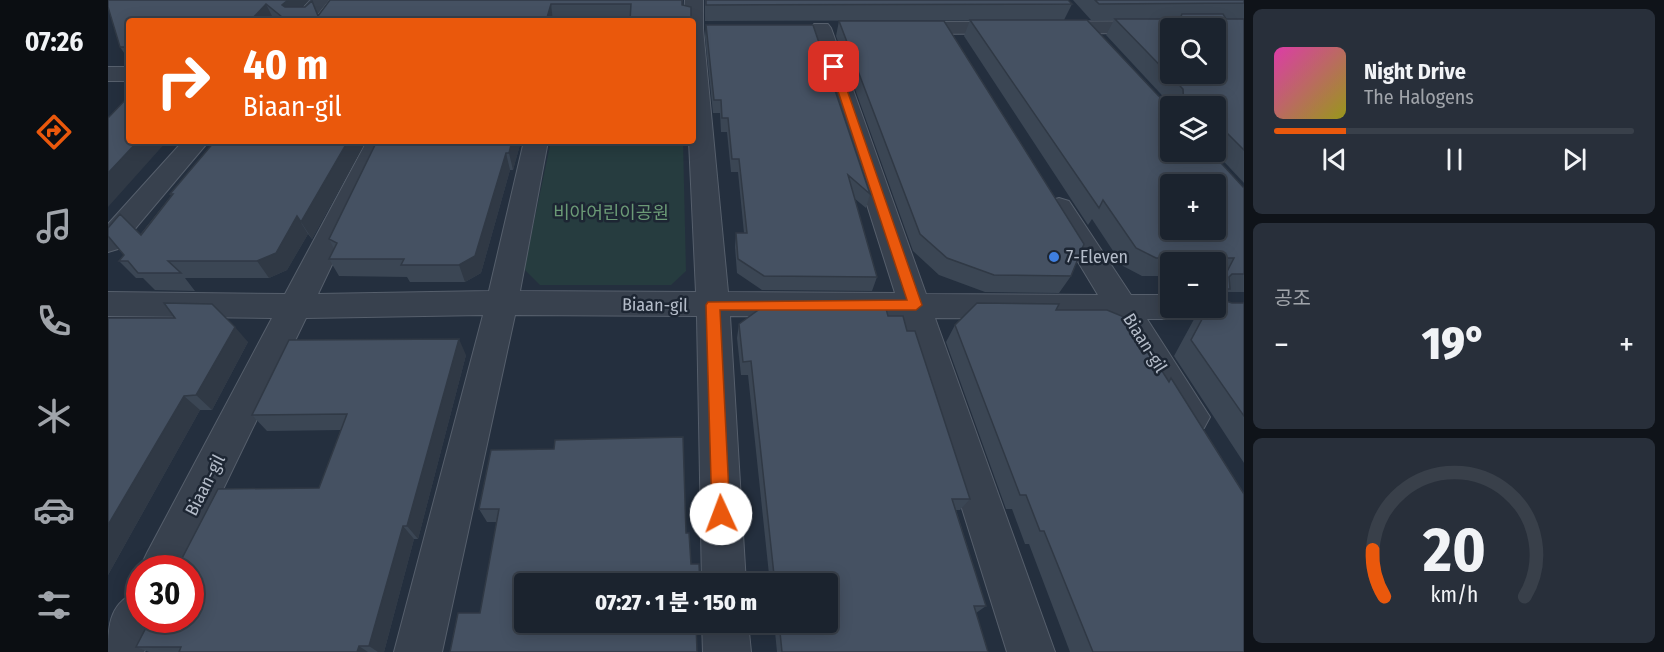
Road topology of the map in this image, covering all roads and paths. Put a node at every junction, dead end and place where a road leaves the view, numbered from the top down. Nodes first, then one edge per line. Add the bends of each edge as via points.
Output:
1 (320, 0) edge
2 (694, 0) edge
3 (1067, 7) edge
4 (305, 18) edge
5 (1160, 27) edge
6 (1226, 27) edge
7 (1244, 27) edge
8 (820, 28) edge
9 (889, 28) edge
10 (946, 28) junction
11 (1085, 28) junction
12 (701, 29) edge
13 (1226, 31) edge
14 (1101, 45) edge
15 (1244, 45) edge
16 (965, 58) edge
17 (108, 74) edge
18 (126, 74) edge
19 (194, 144) edge
20 (378, 144) edge
21 (535, 144) edge
22 (1047, 187) edge
23 (108, 242) edge
24 (502, 303) junction
25 (108, 304) edge
26 (713, 305) junction
27 (916, 305) junction
28 (297, 306) junction
29 (1160, 306) edge
30 (1123, 307) junction
31 (1208, 444) edge
32 (169, 555) edge
33 (724, 573) edge
34 (129, 633) edge
35 (726, 633) edge
36 (119, 652) edge
37 (418, 652) edge
38 (727, 652) edge
39 (1031, 652) edge

1 - 4 street
2 - 12 street
3 - 11 street
5 - 11 street
6 - 7 street
8 - 27 street
9 - 10 street
10 - 11 street
10 - 16 street
11 - 14 street
12 - 26 street
13 - 15 street
17 - 18 street
19 - 23 street
20 - 28 street, Biaan-gil
21 - 24 street
22 - 30 street, Biaan-gil
24 - 26 street, Biaan-gil
24 - 28 street, Biaan-gil
24 - 37 street
25 - 28 street, Biaan-gil
26 - 27 street, Biaan-gil
26 - 33 street
27 - 30 street, Biaan-gil
27 - 39 street
28 - 32 street, Biaan-gil
29 - 30 street, Biaan-gil
30 - 31 street, Biaan-gil
34 - 36 street
35 - 38 street

